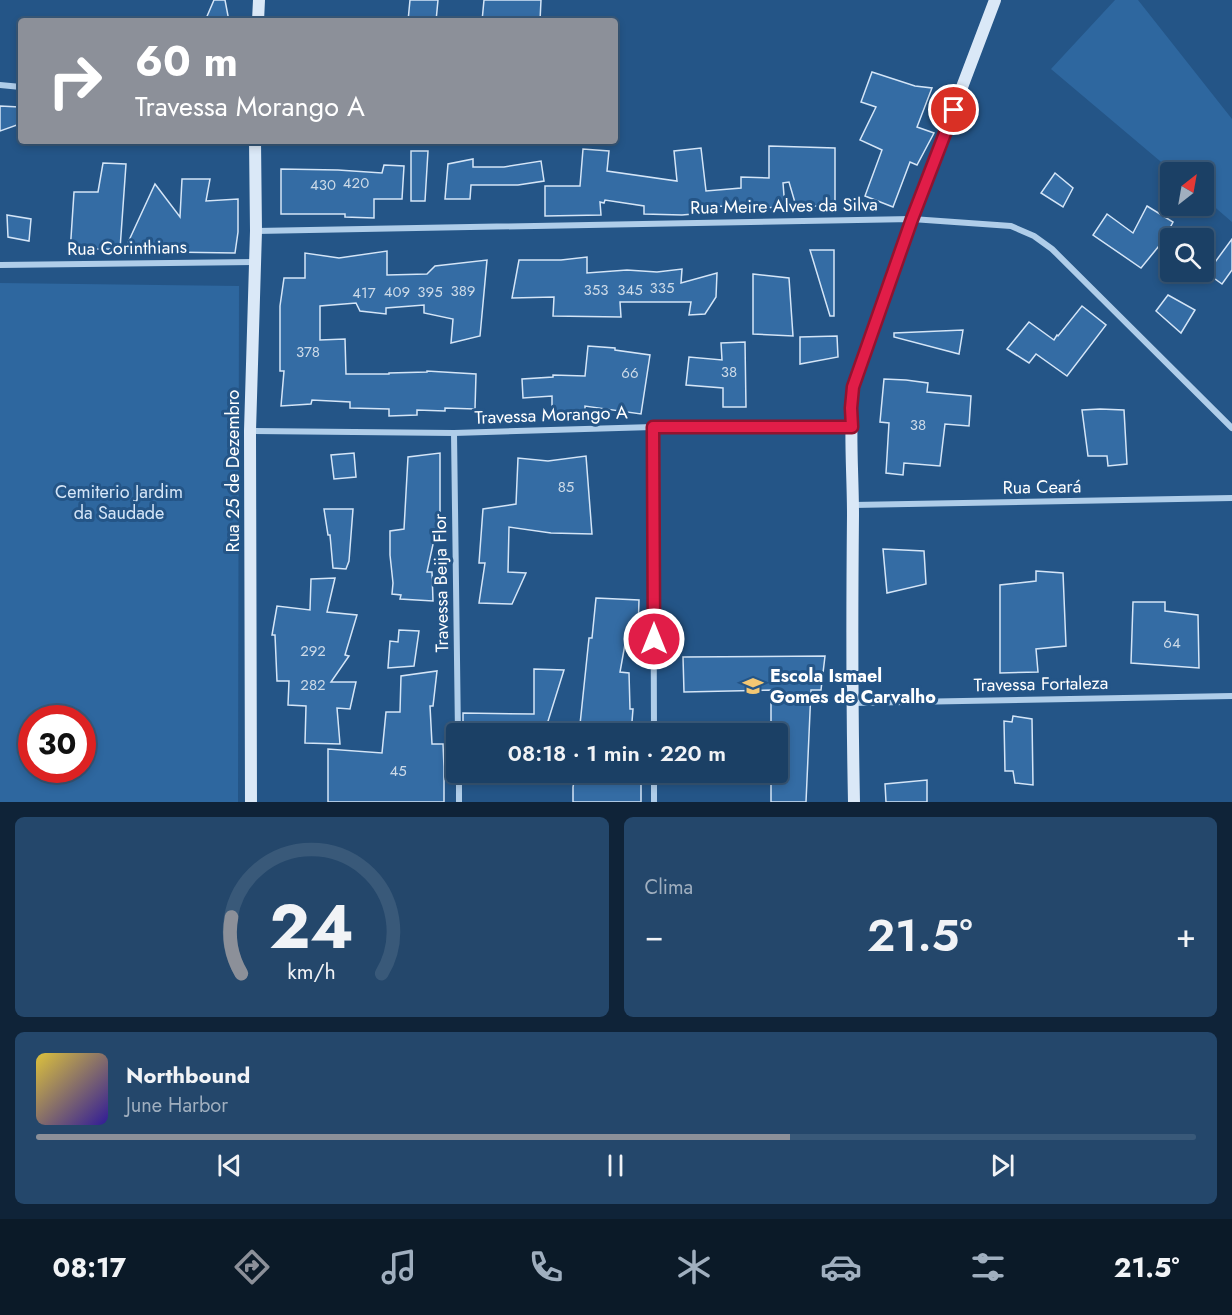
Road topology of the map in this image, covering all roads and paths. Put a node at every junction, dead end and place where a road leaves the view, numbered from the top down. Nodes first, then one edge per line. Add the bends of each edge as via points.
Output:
1 (259, 0) edge
2 (995, 0) edge
3 (258, 18) edge
4 (0, 85) edge
5 (18, 87) edge
6 (255, 144) edge
7 (912, 219) junction
8 (256, 231) junction
9 (254, 262) junction
10 (0, 265) edge
11 (653, 427) junction
12 (852, 427) junction
13 (1232, 428) edge
14 (250, 431) junction
15 (454, 433) junction
16 (1232, 498) edge
17 (853, 505) junction
18 (1232, 696) edge
19 (852, 703) junction
20 (458, 723) edge
21 (654, 723) edge
22 (459, 783) edge
23 (654, 783) edge
24 (251, 802) edge
25 (459, 802) edge
26 (654, 802) edge
27 (854, 802) edge

1 - 3 street
2 - 7 street
4 - 5 street
6 - 8 street, Rua 25 de Dezembro
7 - 8 street, Rua Meire Alves da Silva
7 - 12 street via 853,387
7 - 13 street, Rua Meire Alves da Silva via 1011,226 1034,236 1052,249
8 - 9 street, Rua 25 de Dezembro
9 - 10 street, Rua Corinthians
9 - 14 street, Rua 25 de Dezembro
11 - 12 street, Travessa Morango A
11 - 15 street, Travessa Morango A
11 - 21 street
12 - 17 street
14 - 15 street, Travessa Morango A
14 - 24 street, Rua 25 de Dezembro
15 - 20 street, Travessa Beija Flor
16 - 17 street, Rua Ceará
17 - 19 street
18 - 19 street, Travessa Fortaleza
19 - 27 street
22 - 25 street
23 - 26 street

